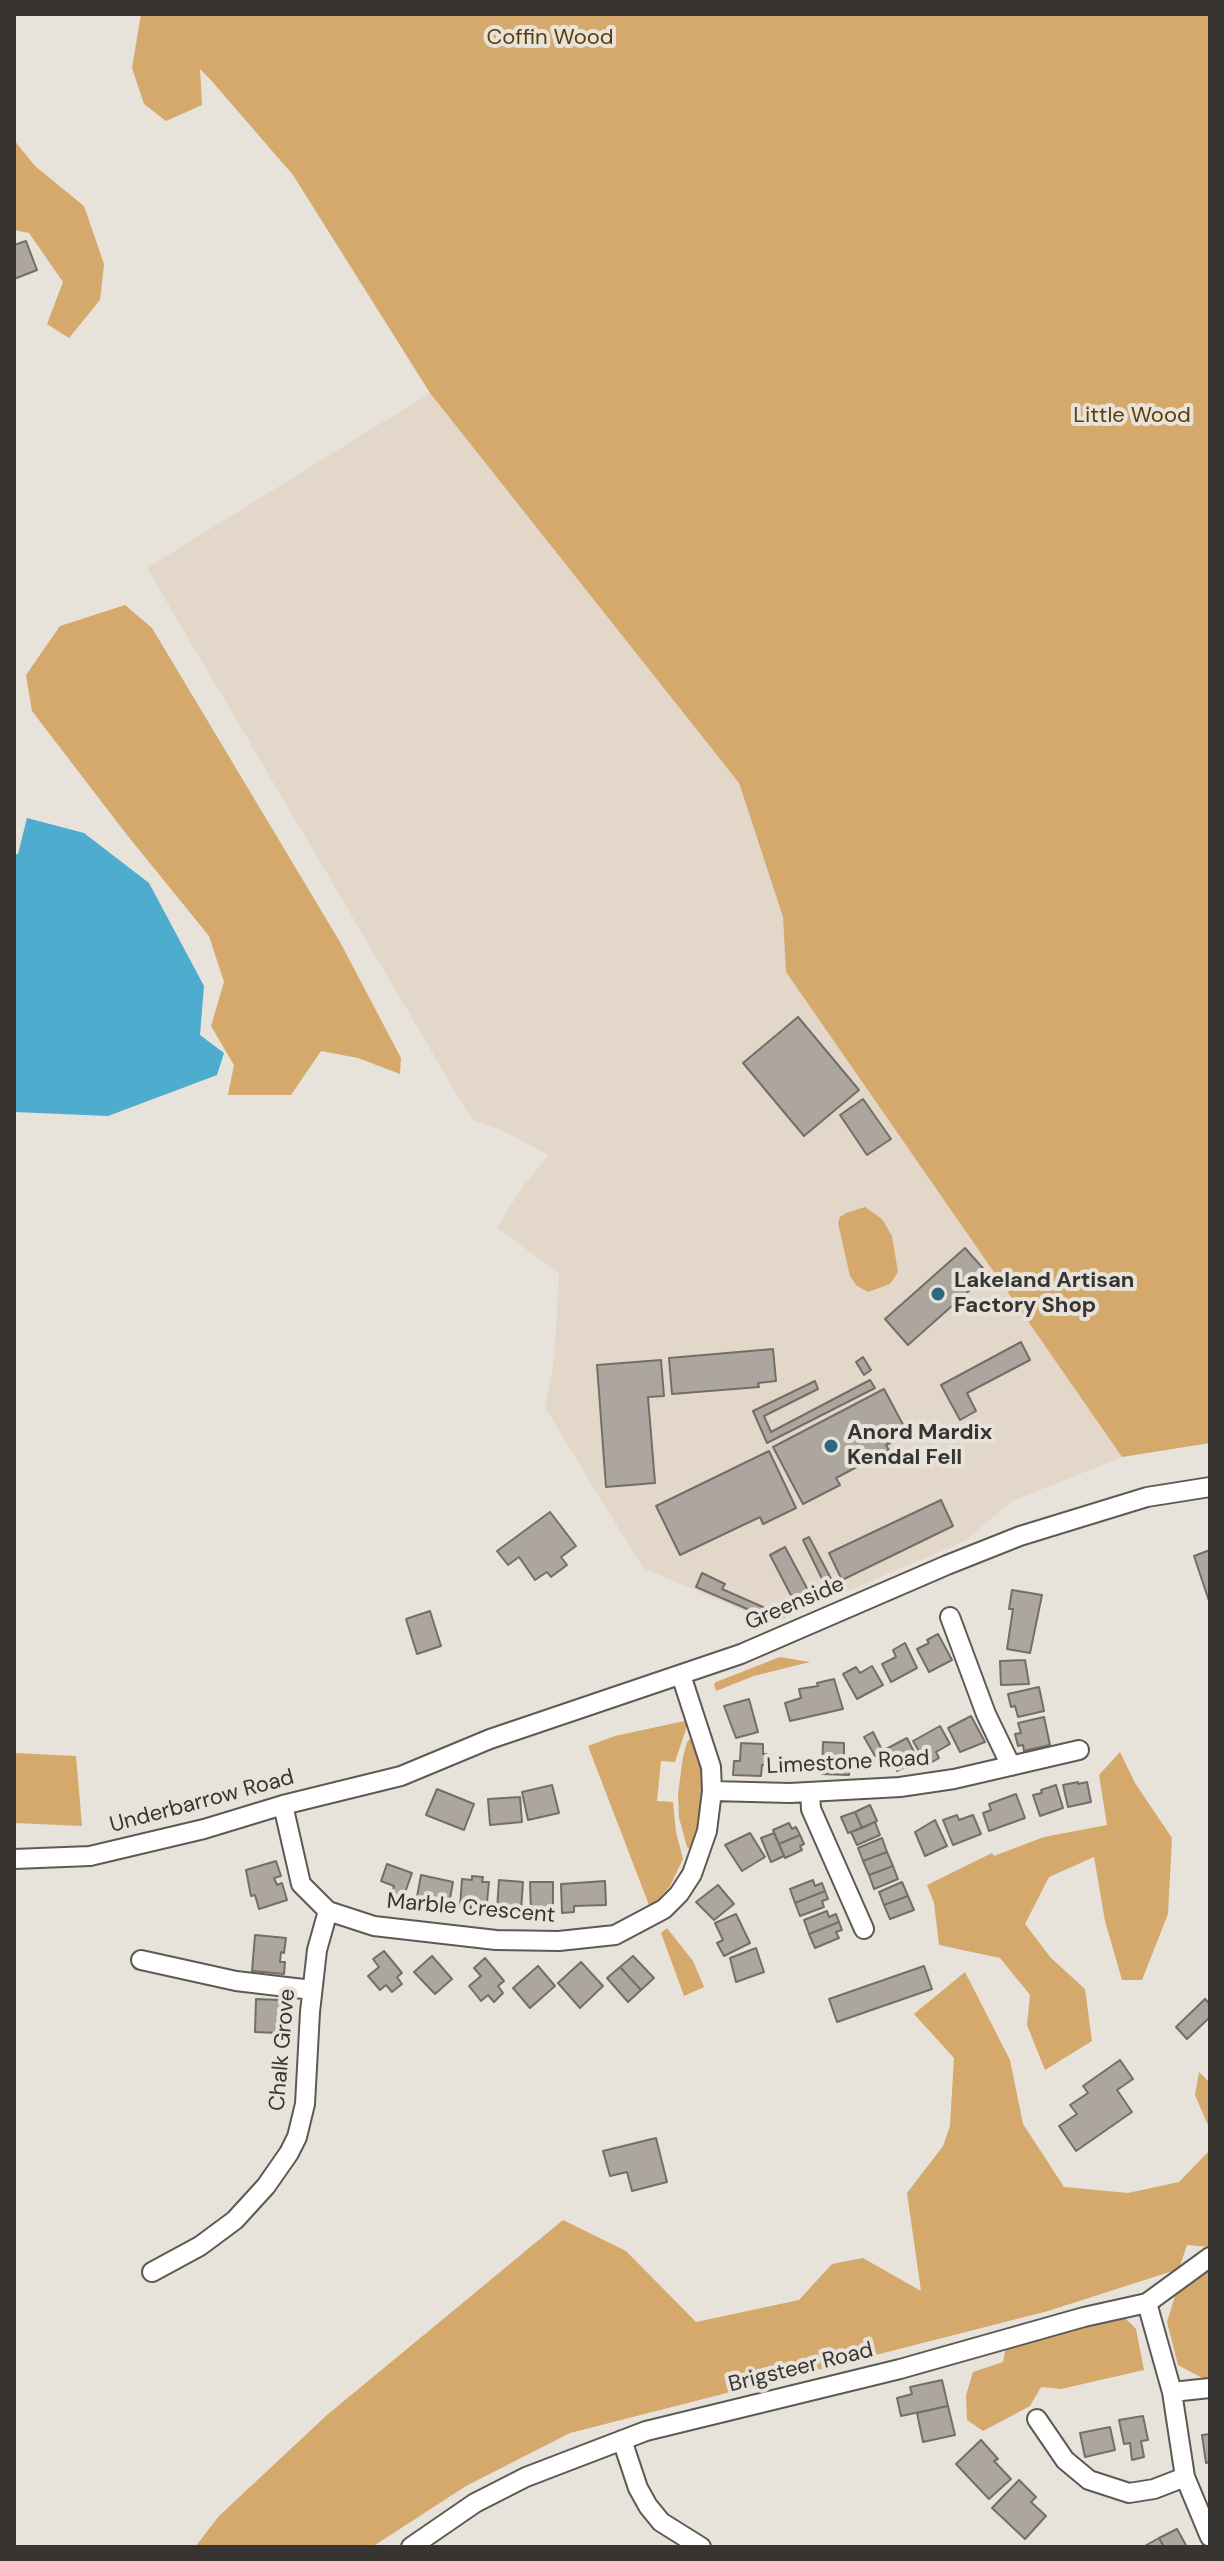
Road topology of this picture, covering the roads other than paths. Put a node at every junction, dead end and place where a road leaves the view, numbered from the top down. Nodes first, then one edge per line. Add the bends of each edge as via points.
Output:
1 (1210, 1487) edge
2 (950, 1617) dead end
3 (681, 1675) junction
4 (1079, 1750) dead end
5 (1011, 1766) junction
6 (401, 1776) joint
7 (712, 1791) junction
8 (810, 1792) junction
9 (283, 1805) junction
10 (14, 1859) edge
11 (328, 1911) junction
12 (864, 1929) dead end
13 (141, 1960) dead end
14 (312, 1990) junction
15 (1210, 2257) edge
16 (152, 2272) dead end
17 (1147, 2303) junction
18 (1210, 2388) edge
19 (1172, 2392) junction
20 (1037, 2419) dead end
21 (622, 2440) junction
22 (1185, 2477) junction
23 (1210, 2537) edge
24 (411, 2547) edge
25 (701, 2547) edge

1 - 3 street, Greenside via 1147,1497 1020,1536
2 - 5 street
3 - 6 street, Greenside via 503,1734
3 - 7 street, Marble Crescent via 711,1767
4 - 5 street, Limestone Road
5 - 8 street, Limestone Road via 900,1787
6 - 9 street, Underbarrow Road
7 - 8 street, Limestone Road
7 - 11 street, Marble Crescent via 702,1847 686,1885 664,1909 615,1935 496,1940 374,1926
8 - 12 street via 811,1809
9 - 10 street, Underbarrow Road via 90,1856
9 - 11 street, Marble Crescent via 301,1884
11 - 14 street, Chalk Grove
13 - 14 street via 236,1981
14 - 16 street, Chalk Grove via 305,2104 289,2153 235,2220
15 - 17 street, Brigsteer Road
17 - 19 street
17 - 21 street, Brigsteer Road
18 - 19 street
19 - 22 street
20 - 22 street via 1065,2460 1089,2480 1129,2493
21 - 24 street, Brigsteer Road via 526,2477 475,2503
21 - 25 street via 648,2506 661,2522
22 - 23 street

